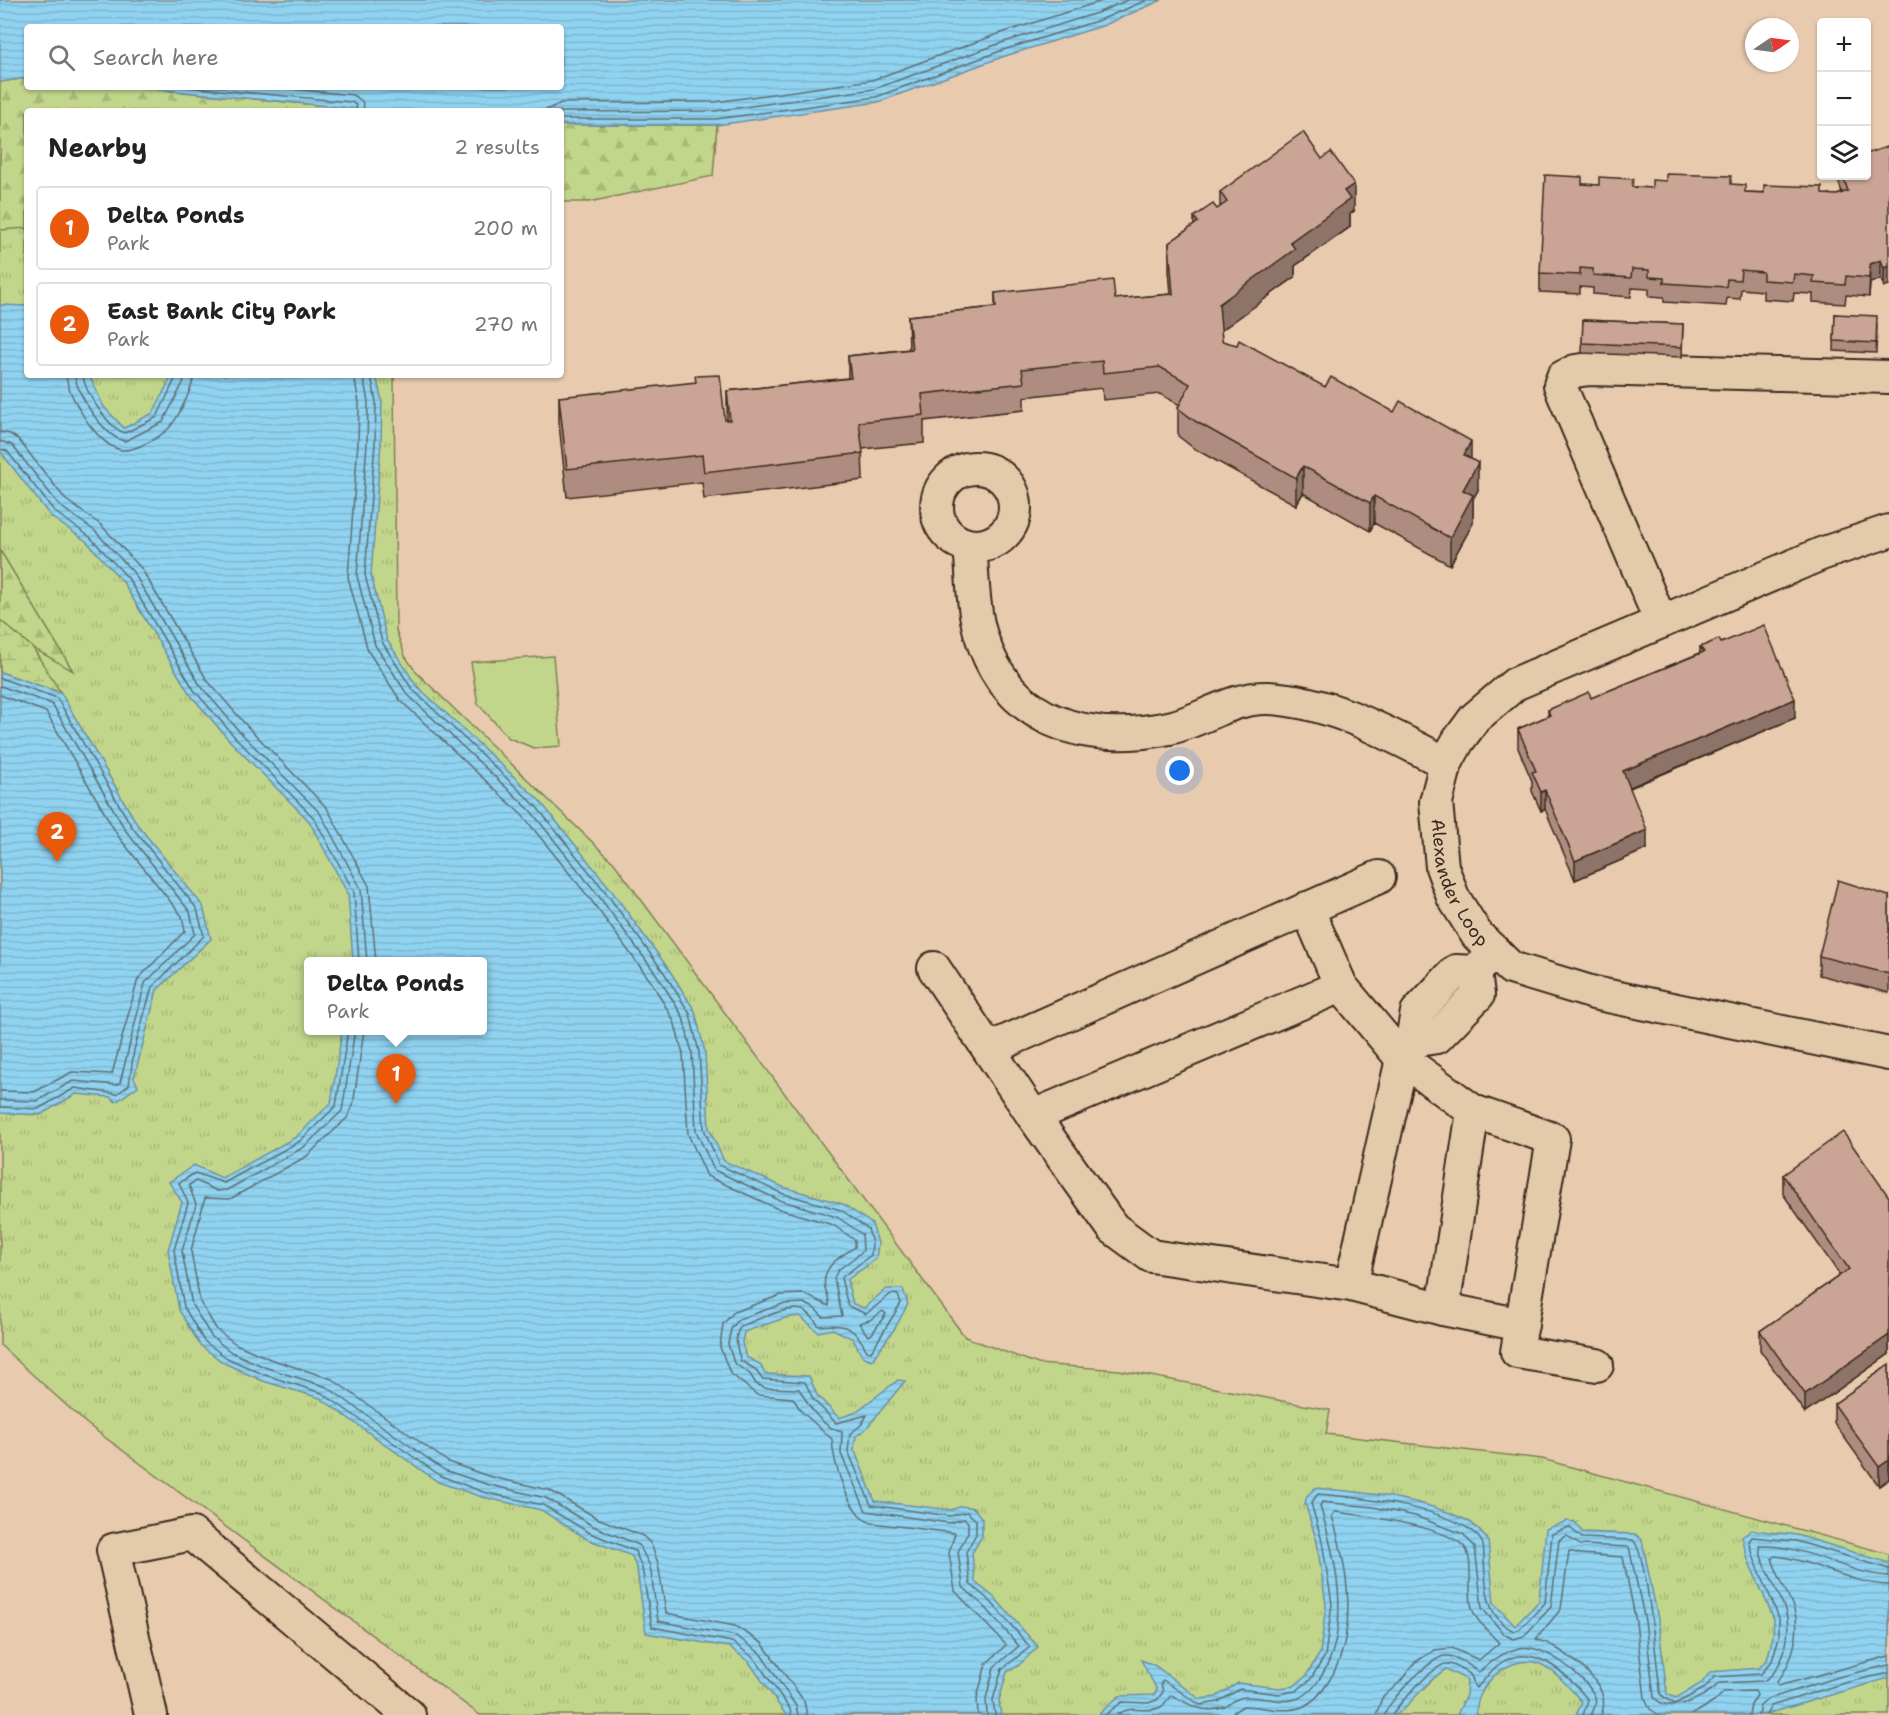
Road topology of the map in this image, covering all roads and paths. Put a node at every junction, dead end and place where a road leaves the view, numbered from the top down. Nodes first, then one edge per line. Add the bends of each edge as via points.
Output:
1 (1889, 377) edge
2 (1889, 531) edge
3 (970, 546) dead end
4 (1661, 622) junction
5 (1446, 764) junction
6 (1379, 877) dead end
7 (1307, 908) junction
8 (1485, 962) junction
9 (934, 968) dead end
10 (1341, 986) junction
11 (989, 1049) junction
12 (1407, 1050) junction
13 (1889, 1054) edge
14 (1473, 1110) junction
15 (1033, 1116) junction
16 (1351, 1285) junction
17 (1443, 1309) junction
18 (1522, 1325) junction
19 (1597, 1365) dead end
20 (151, 1715) edge
21 (409, 1715) edge

1 - 4 street via 1590,369 1563,377 1563,393
2 - 4 street, Alexander Loop via 1826,552
3 - 5 street via 976,615 988,654 1019,698 1040,715 1067,728 1122,733 1170,728 1220,707 1266,698 1289,700 1312,703 1369,725
4 - 5 street, Alexander Loop via 1515,684 1475,718
5 - 8 street, Alexander Loop via 1436,802 1442,867 1459,906 1478,935
6 - 7 street
7 - 10 street
7 - 11 street
8 - 12 street via 1478,995 1437,1037
8 - 13 street, Alexander Loop via 1594,993
9 - 11 street
10 - 12 street
10 - 15 street
11 - 15 street
12 - 14 street
12 - 16 street
14 - 17 street
14 - 18 street via 1553,1139
15 - 16 street via 1113,1228 1151,1256
16 - 17 street
17 - 18 street
18 - 19 street via 1517,1352
20 - 21 street via 113,1550 192,1534

